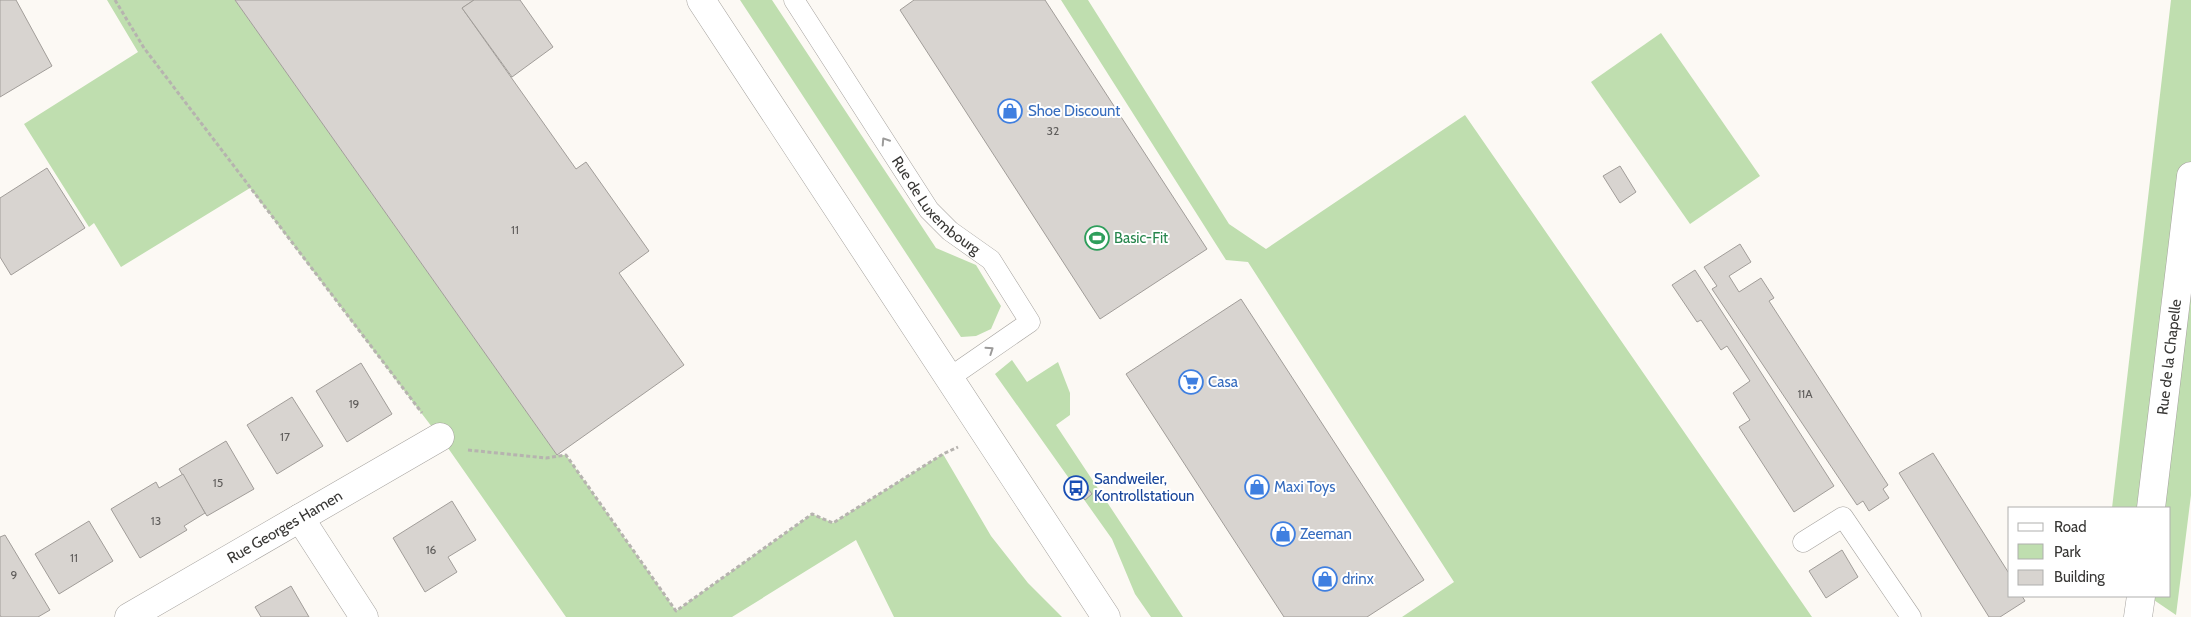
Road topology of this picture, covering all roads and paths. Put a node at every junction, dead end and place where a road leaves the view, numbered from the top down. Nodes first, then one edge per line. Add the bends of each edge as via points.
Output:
1 (115, 0) edge
2 (701, 0) edge
3 (794, 0) edge
4 (2191, 176) edge
5 (949, 378) junction
6 (984, 431) junction
7 (440, 437) junction
8 (2151, 507) edge
9 (300, 518) junction
10 (1803, 542) dead end
11 (2141, 597) edge
12 (129, 617) edge
13 (364, 617) edge
14 (1106, 617) edge
15 (1911, 617) edge
16 (2138, 617) edge

1 - 7 path via 156,63
2 - 5 street
5 -> 3 lane, Rue de Luxembourg via 1030,322 991,260 950,231 929,210
4 - 8 street, Rue de la Chapelle
5 - 6 street
6 - 7 path via 833,523 812,514 676,611 566,455 546,458 448,448
6 - 14 street
7 - 9 street, Rue Georges Hamen
9 - 12 street, Rue Georges Hamen
9 - 13 street
10 - 15 lane via 1843,516
11 - 16 street

